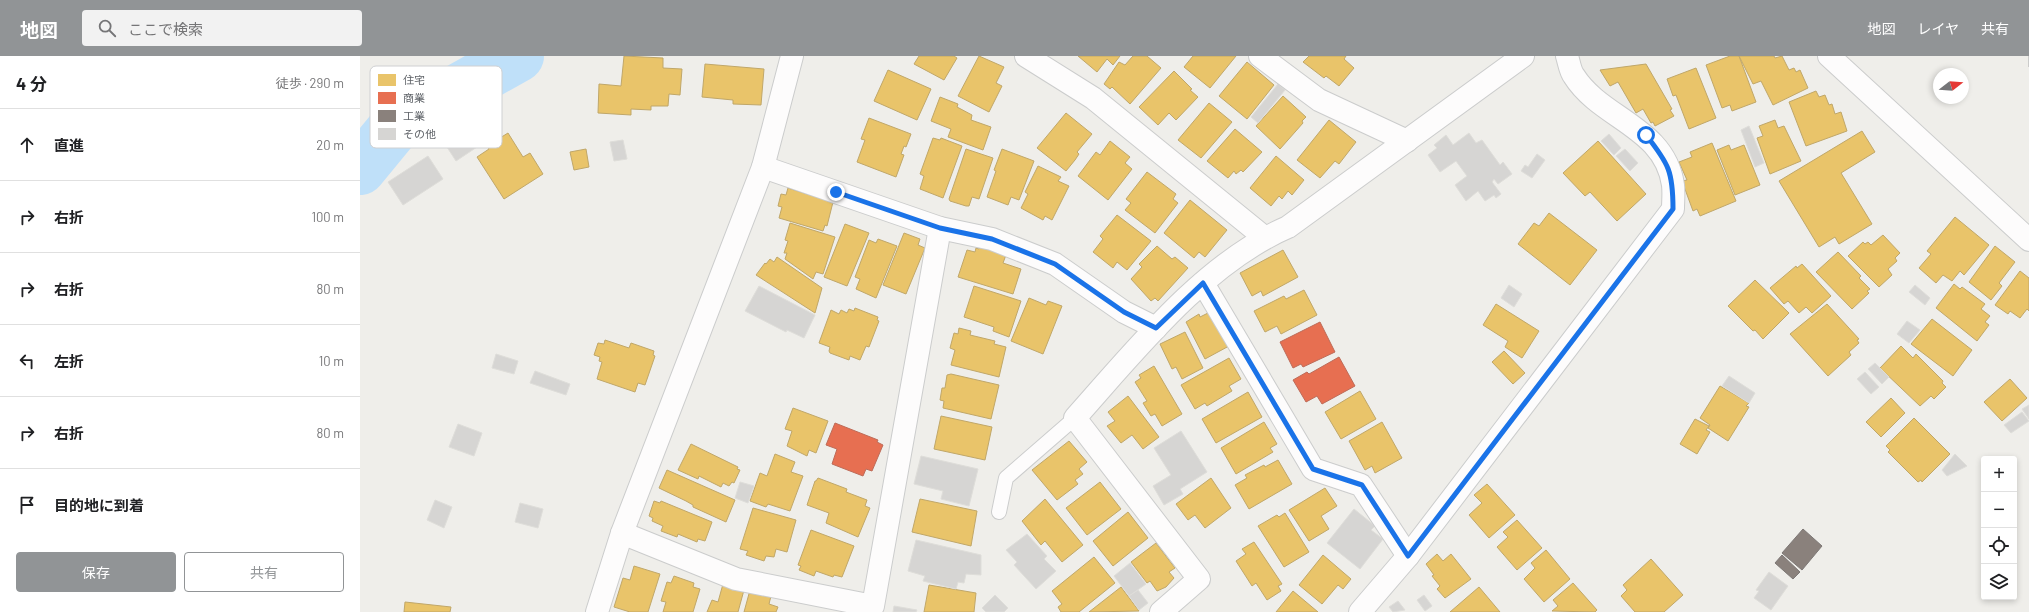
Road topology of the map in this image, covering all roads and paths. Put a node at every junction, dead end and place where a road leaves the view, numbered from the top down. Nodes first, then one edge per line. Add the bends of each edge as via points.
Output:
1 (792, 56) edge
2 (1026, 56) edge
3 (1260, 56) edge
4 (1523, 56) edge
5 (1568, 56) edge
6 (1829, 56) edge
7 (1406, 141) junction
8 (763, 167) junction
9 (940, 228) junction
10 (1264, 237) junction
11 (2029, 240) edge
12 (1203, 283) junction
13 (1156, 328) junction
14 (1075, 418) junction
15 (999, 512) dead end
16 (622, 532) junction
17 (1408, 556) junction
18 (597, 612) edge
19 (1161, 612) edge
20 (1360, 612) edge

1 - 8 street
2 - 10 street via 1093,98
3 - 7 street via 1319,100
4 - 7 street
5 - 17 street via 1573,76 1588,94 1646,135 1665,159 1673,184 1673,209
6 - 11 street
7 - 10 street via 1288,227
8 - 9 street
8 - 16 street
9 - 13 street via 992,239 1055,264 1124,312
9 - 16 street via 873,606 736,579
10 - 12 street
12 - 13 street
12 - 17 street via 1313,469 1362,485
13 - 14 street
14 - 15 lane via 1006,478
14 - 19 street via 1199,580
16 - 18 street
17 - 20 street

